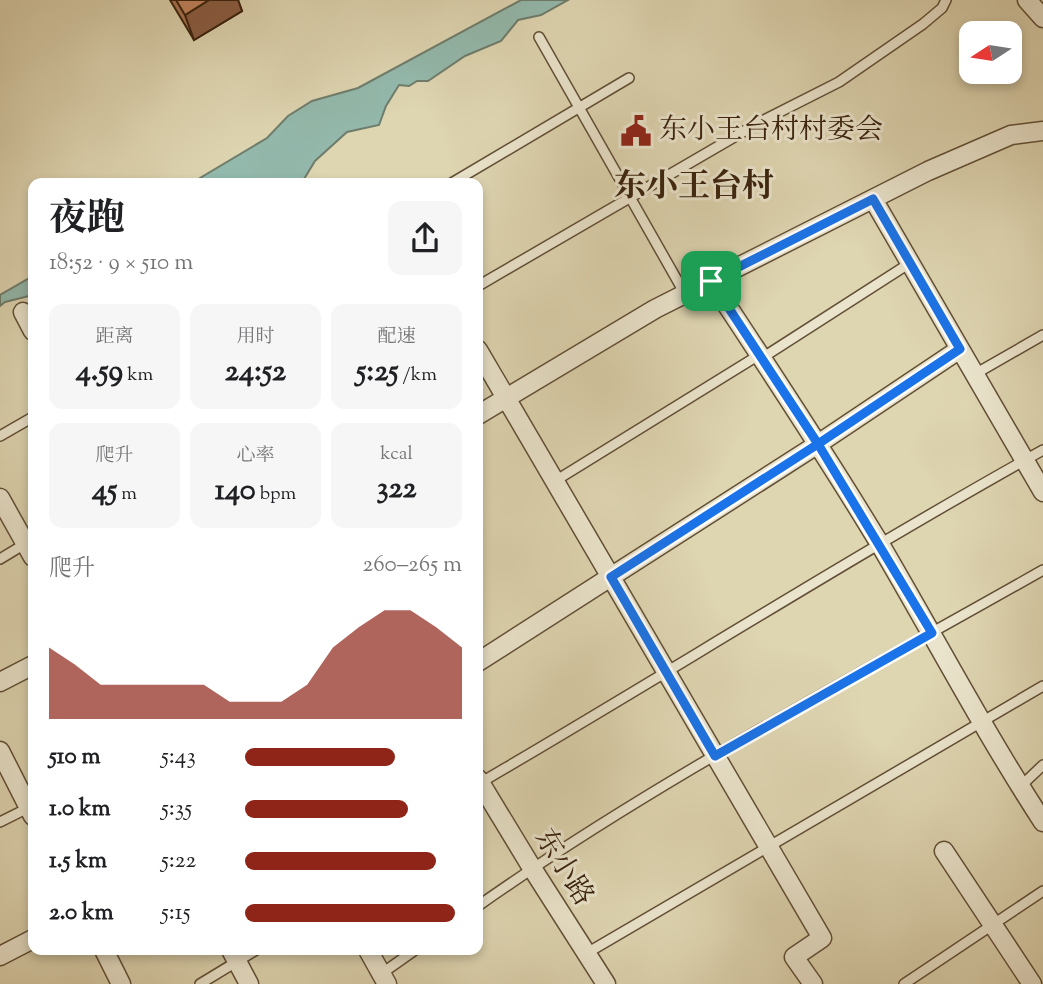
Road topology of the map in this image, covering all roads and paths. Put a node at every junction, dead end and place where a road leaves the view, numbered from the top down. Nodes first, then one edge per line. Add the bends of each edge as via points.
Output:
1 (946, 0) edge
2 (1027, 0) edge
3 (1043, 18) edge
4 (539, 37) dead end
5 (629, 78) dead end
6 (579, 107) junction
7 (1043, 131) edge
8 (460, 178) edge
9 (630, 198) junction
10 (873, 199) junction
11 (911, 263) junction
12 (711, 281) junction
13 (483, 283) edge
14 (685, 294) junction
15 (23, 312) dead end
16 (28, 322) edge
17 (1043, 335) edge
18 (960, 349) junction
19 (761, 357) junction
20 (483, 359) edge
21 (975, 374) junction
22 (506, 398) junction
23 (483, 412) edge
24 (28, 420) edge
25 (0, 436) edge
26 (818, 444) junction
27 (1043, 450) edge
28 (1025, 460) junction
29 (555, 481) junction
30 (1043, 492) edge
31 (0, 498) edge
32 (28, 541) edge
33 (879, 544) junction
34 (28, 547) edge
35 (0, 559) edge
36 (1043, 570) edge
37 (611, 577) junction
38 (932, 633) junction
39 (483, 659) edge
40 (28, 668) edge
41 (667, 673) junction
42 (0, 682) edge
43 (1043, 686) edge
44 (982, 720) junction
45 (0, 751) edge
46 (715, 756) junction
47 (1043, 765) edge
48 (483, 784) edge
49 (1020, 787) junction
50 (483, 791) edge
51 (28, 802) edge
52 (28, 811) edge
53 (0, 822) edge
54 (1043, 822) edge
55 (769, 848) junction
56 (944, 851) dead end
57 (531, 868) junction
58 (1043, 891) edge
59 (483, 902) edge
60 (993, 925) junction
61 (28, 942) edge
62 (587, 953) junction
63 (106, 955) edge
64 (371, 955) edge
65 (410, 955) edge
66 (0, 956) edge
67 (234, 956) edge
68 (384, 979) edge
69 (121, 984) edge
70 (200, 984) edge
71 (249, 984) edge
72 (606, 984) edge
73 (813, 984) edge
74 (904, 984) edge
75 (1032, 984) edge

1 - 9 lane via 923,24 839,82
2 - 3 street
4 - 6 lane
5 - 6 lane
6 - 8 lane
6 - 9 lane
7 - 10 street via 1011,135
9 - 13 lane
9 - 14 lane
10 - 11 street
10 - 12 street
11 - 18 street
11 - 19 lane
12 - 14 street
12 - 19 street
14 - 22 street
15 - 16 street
17 - 21 lane
18 - 21 street
18 - 26 street
19 - 26 street
19 - 29 lane
20 - 22 street
21 - 28 street
22 - 23 street
22 - 29 street
24 - 25 lane
26 - 33 street
26 - 37 street
27 - 28 lane
28 - 30 street
28 - 33 lane
29 - 37 street
31 - 32 street
33 - 38 street
33 - 41 lane
34 - 35 lane
36 - 38 lane
37 - 39 street
37 - 41 street
38 - 44 street
38 - 46 lane
40 - 42 street
41 - 46 street
41 - 48 lane
43 - 44 lane
44 - 49 street
44 - 55 lane
45 - 51 street
46 - 55 street
46 - 57 lane
47 - 49 lane
49 - 54 street
50 - 57 street, 东小路
52 - 53 lane
55 - 62 lane
55 - 73 street via 822,938 794,957
56 - 60 street
57 - 59 lane
57 - 62 street, 东小路
58 - 60 lane
60 - 74 lane
60 - 75 street
61 - 66 street
62 - 72 street, 东小路
63 - 69 street
64 - 68 street
65 - 68 lane
67 - 70 lane
67 - 71 street

